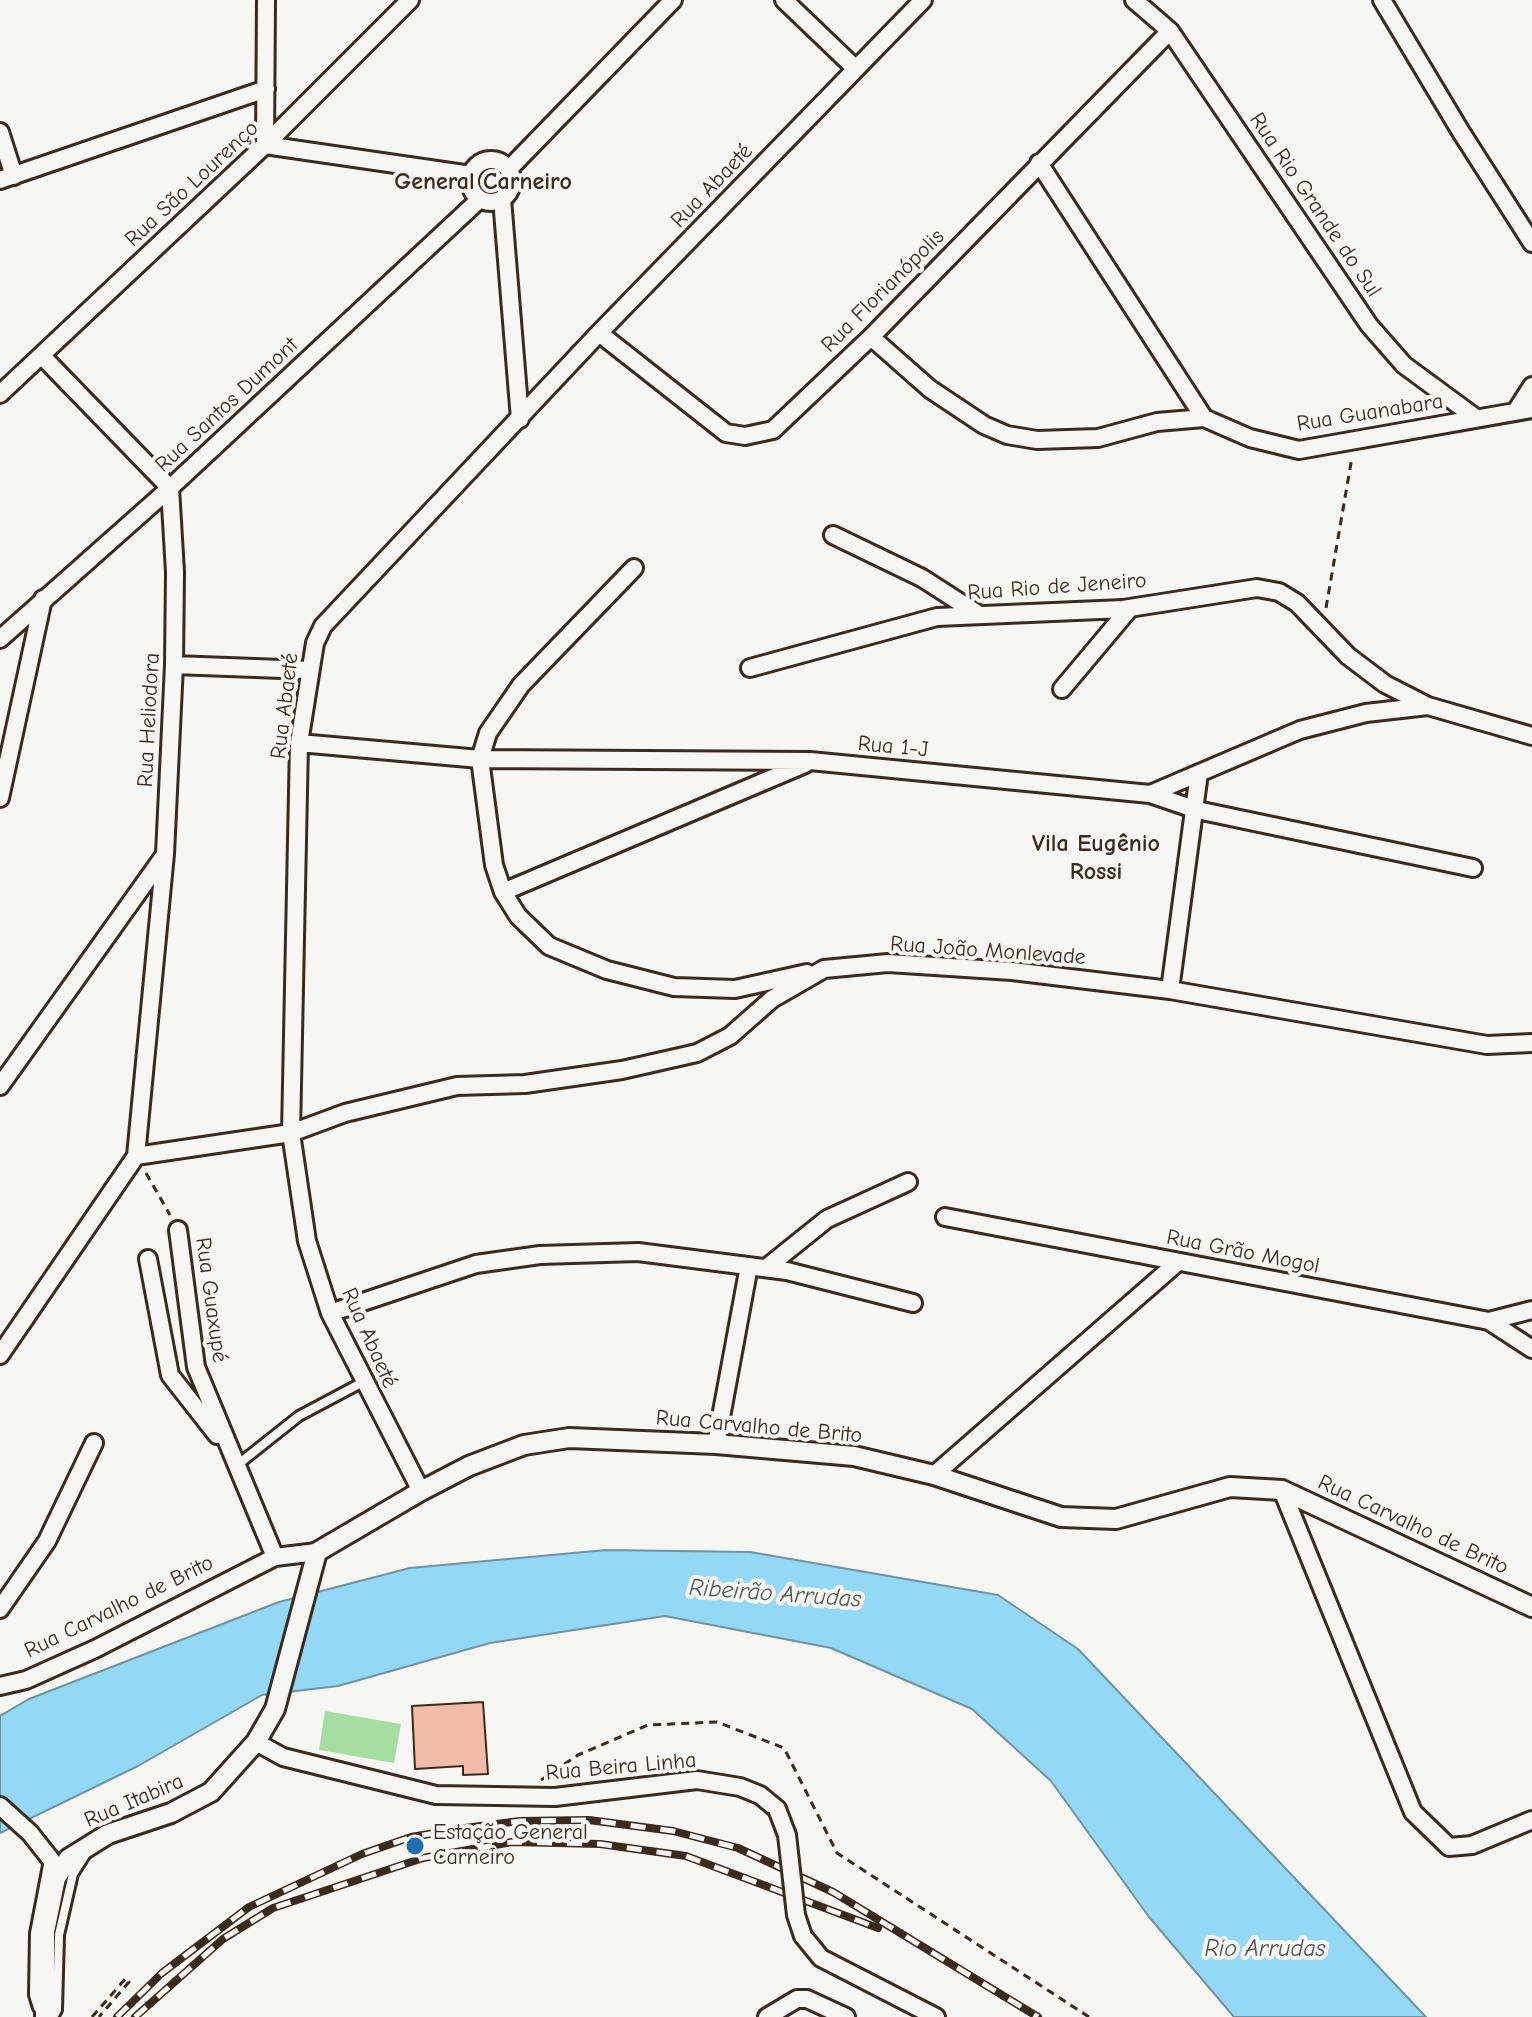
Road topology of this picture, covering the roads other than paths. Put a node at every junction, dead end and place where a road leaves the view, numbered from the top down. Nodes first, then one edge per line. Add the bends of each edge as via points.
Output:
1 (266, 0) edge
2 (410, 0) edge
3 (673, 0) edge
4 (784, 0) edge
5 (923, 0) edge
6 (1134, 0) edge
7 (1382, 0) edge
8 (1170, 31) junction
9 (856, 69) junction
10 (266, 89) junction
11 (0, 132) edge
12 (265, 145) junction
13 (1039, 163) junction
14 (509, 169) junction
15 (471, 175) junction
16 (7, 178) edge
17 (480, 199) junction
18 (502, 199) junction
19 (1532, 243) edge
20 (599, 333) junction
21 (871, 337) junction
22 (42, 356) junction
23 (1532, 386) edge
24 (0, 394) edge
25 (1524, 410) edge
26 (1204, 418) junction
27 (1476, 418) junction
28 (520, 419) junction
29 (170, 488) junction
30 (833, 535) dead end
31 (634, 568) dead end
32 (43, 599) junction
33 (1130, 608) junction
34 (978, 614) junction
35 (0, 639) edge
36 (174, 665) junction
37 (750, 668) dead end
38 (309, 670) junction
39 (1062, 689) dead end
40 (1428, 706) junction
41 (1532, 736) edge
42 (299, 743) junction
43 (480, 759) junction
44 (810, 761) junction
45 (1199, 773) junction
46 (1150, 794) junction
47 (0, 798) edge
48 (1197, 810) junction
49 (165, 854) junction
50 (1473, 868) dead end
51 (503, 892) junction
52 (824, 969) junction
53 (1170, 990) junction
54 (1532, 1043) edge
55 (0, 1086) edge
56 (291, 1133) junction
57 (136, 1156) junction
58 (908, 1182) dead end
59 (945, 1217) dead end
60 (178, 1230) road end
61 (148, 1259) dead end
62 (1178, 1262) junction
63 (749, 1266) junction
64 (766, 1268) junction
65 (913, 1303) dead end
66 (1532, 1310) edge
67 (330, 1313) junction
68 (1489, 1321) junction
69 (1532, 1349) edge
70 (0, 1353) edge
71 (363, 1382) junction
72 (94, 1443) dead end
73 (716, 1444) junction
74 (227, 1446) junction
75 (235, 1466) junction
76 (934, 1475) junction
77 (1282, 1490) junction
78 (421, 1491) junction
79 (317, 1552) junction
80 (275, 1557) junction
81 (1532, 1607) edge
82 (0, 1609) edge
83 (0, 1686) edge
84 (256, 1742) junction
85 (0, 1806) edge
86 (1532, 1820) edge
87 (93, 1843) junction
88 (54, 1865) junction
89 (913, 2004) junction
90 (43, 2017) edge
91 (53, 2017) edge
92 (767, 2017) edge
93 (846, 2017) edge
94 (925, 2017) edge
95 (936, 2017) edge

1 - 10 street
2 - 12 street, Rua São Lourenço
3 - 14 street
4 - 9 street
5 - 9 street, Rua Abaeté
6 - 8 street, Rua Rio Grande do Sul
7 - 19 street
8 - 13 street, Rua Florianópolis
8 - 27 street, Rua Rio Grande do Sul via 1369,325 1404,365
9 - 20 street, Rua Abaeté
10 - 12 street
10 - 16 street
11 - 16 street
12 - 15 street
12 - 22 street, Rua São Lourenço
13 - 21 street, Rua Florianópolis
13 - 26 street
14 - 15 street via 492,160 478,164
14 - 18 street via 511,189
15 - 17 street
17 - 18 street
17 - 29 street, Rua Santos Dumont
18 - 28 street
20 - 21 street, Rua Florianópolis via 726,433 745,436 773,430
20 - 28 street, Rua Abaeté
21 - 26 street, Rua Guanabara via 930,389 1007,435 1065,441
22 - 24 street, Rua São Lourenço
22 - 29 street
23 - 25 street
25 - 27 street, Rua Guanabara
26 - 27 street, Rua Guanabara via 1288,448 1355,442
28 - 38 street, Rua Abaeté via 323,626
29 - 32 street, Rua Santos Dumont
29 - 36 street, Rua Heliodora
30 - 34 street via 922,578
31 - 43 street via 521,685 488,733
32 - 35 street, Rua Santos Dumont
32 - 47 street
33 - 34 street, Rua Rio de Jeneiro
33 - 39 street
33 - 40 street, Rua Rio de Jeneiro via 1257,588 1279,592 1385,684
34 - 37 street, Rua Rio de Jeneiro via 937,617
36 - 38 street
36 - 49 street, Rua Heliodora
38 - 42 street, Rua Abaeté
40 - 41 street
40 - 45 street via 1366,713 1300,730
42 - 43 street, Rua 1-J
42 - 56 street, Rua Abaeté
43 - 44 street, Rua 1-J
43 - 51 street via 494,865
44 - 46 street, Rua 1-J
44 - 51 street
45 - 46 street
45 - 48 street
46 - 48 street, Rua 1-J
48 - 50 street, Rua 1-J
48 - 53 street
49 - 55 street
49 - 57 street
51 - 52 street via 518,916 549,946 607,970 660,983 735,989
52 - 53 street, Rua João Monlevade via 888,963
52 - 56 street, Rua João Monlevade via 772,999 730,1036 697,1053 525,1084 457,1086 345,1113
53 - 54 street, Rua João Monlevade via 1487,1045
56 - 57 street, Rua João Monlevade
56 - 67 street, Rua Abaeté via 307,1241
57 - 70 street
58 - 64 street via 827,1219
59 - 62 street, Rua Grão Mogol
60 - 74 street, Rua Guaxupé via 196,1367
61 - 74 street via 170,1375
62 - 68 street, Rua Grão Mogol
62 - 76 street
63 - 64 street
63 - 67 street via 638,1252 540,1255 476,1264
63 - 73 street
64 - 65 street
66 - 68 street, Rua Grão Mogol
67 - 71 street, Rua Abaeté
68 - 69 street
71 - 75 lane via 299,1416
71 - 78 street, Rua Abaeté
72 - 82 street via 47,1541
73 - 76 street, Rua Carvalho de Brito via 854,1456
73 - 78 street, Rua Carvalho de Brito via 569,1438 524,1445
74 - 75 street, Rua Guaxupé
75 - 80 street, Rua Guaxupé
76 - 77 street, Rua Carvalho de Brito via 1061,1517 1116,1519 1230,1487
77 - 81 street, Rua Carvalho de Brito
77 - 86 street via 1413,1812 1449,1847 1472,1845
78 - 79 street, Rua Carvalho de Brito
79 - 80 street, Rua Carvalho de Brito
79 - 84 street, Rua Itabira via 275,1709
80 - 83 street, Rua Carvalho de Brito via 95,1649
84 - 87 street, Rua Itabira via 211,1792
84 - 89 street, Rua Beira Linha, bridge via 283,1757 436,1795 555,1797 697,1780 740,1787 777,1809 787,1835 803,1936 821,1958
85 - 88 street
87 - 88 street, Rua Itabira
87 - 91 lane via 73,1874 59,1935
88 - 90 street via 45,1932
89 - 94 street, Rua Beira Linha
89 - 95 street, Rua Beira Linha
92 - 93 street via 787,2002 807,1999

